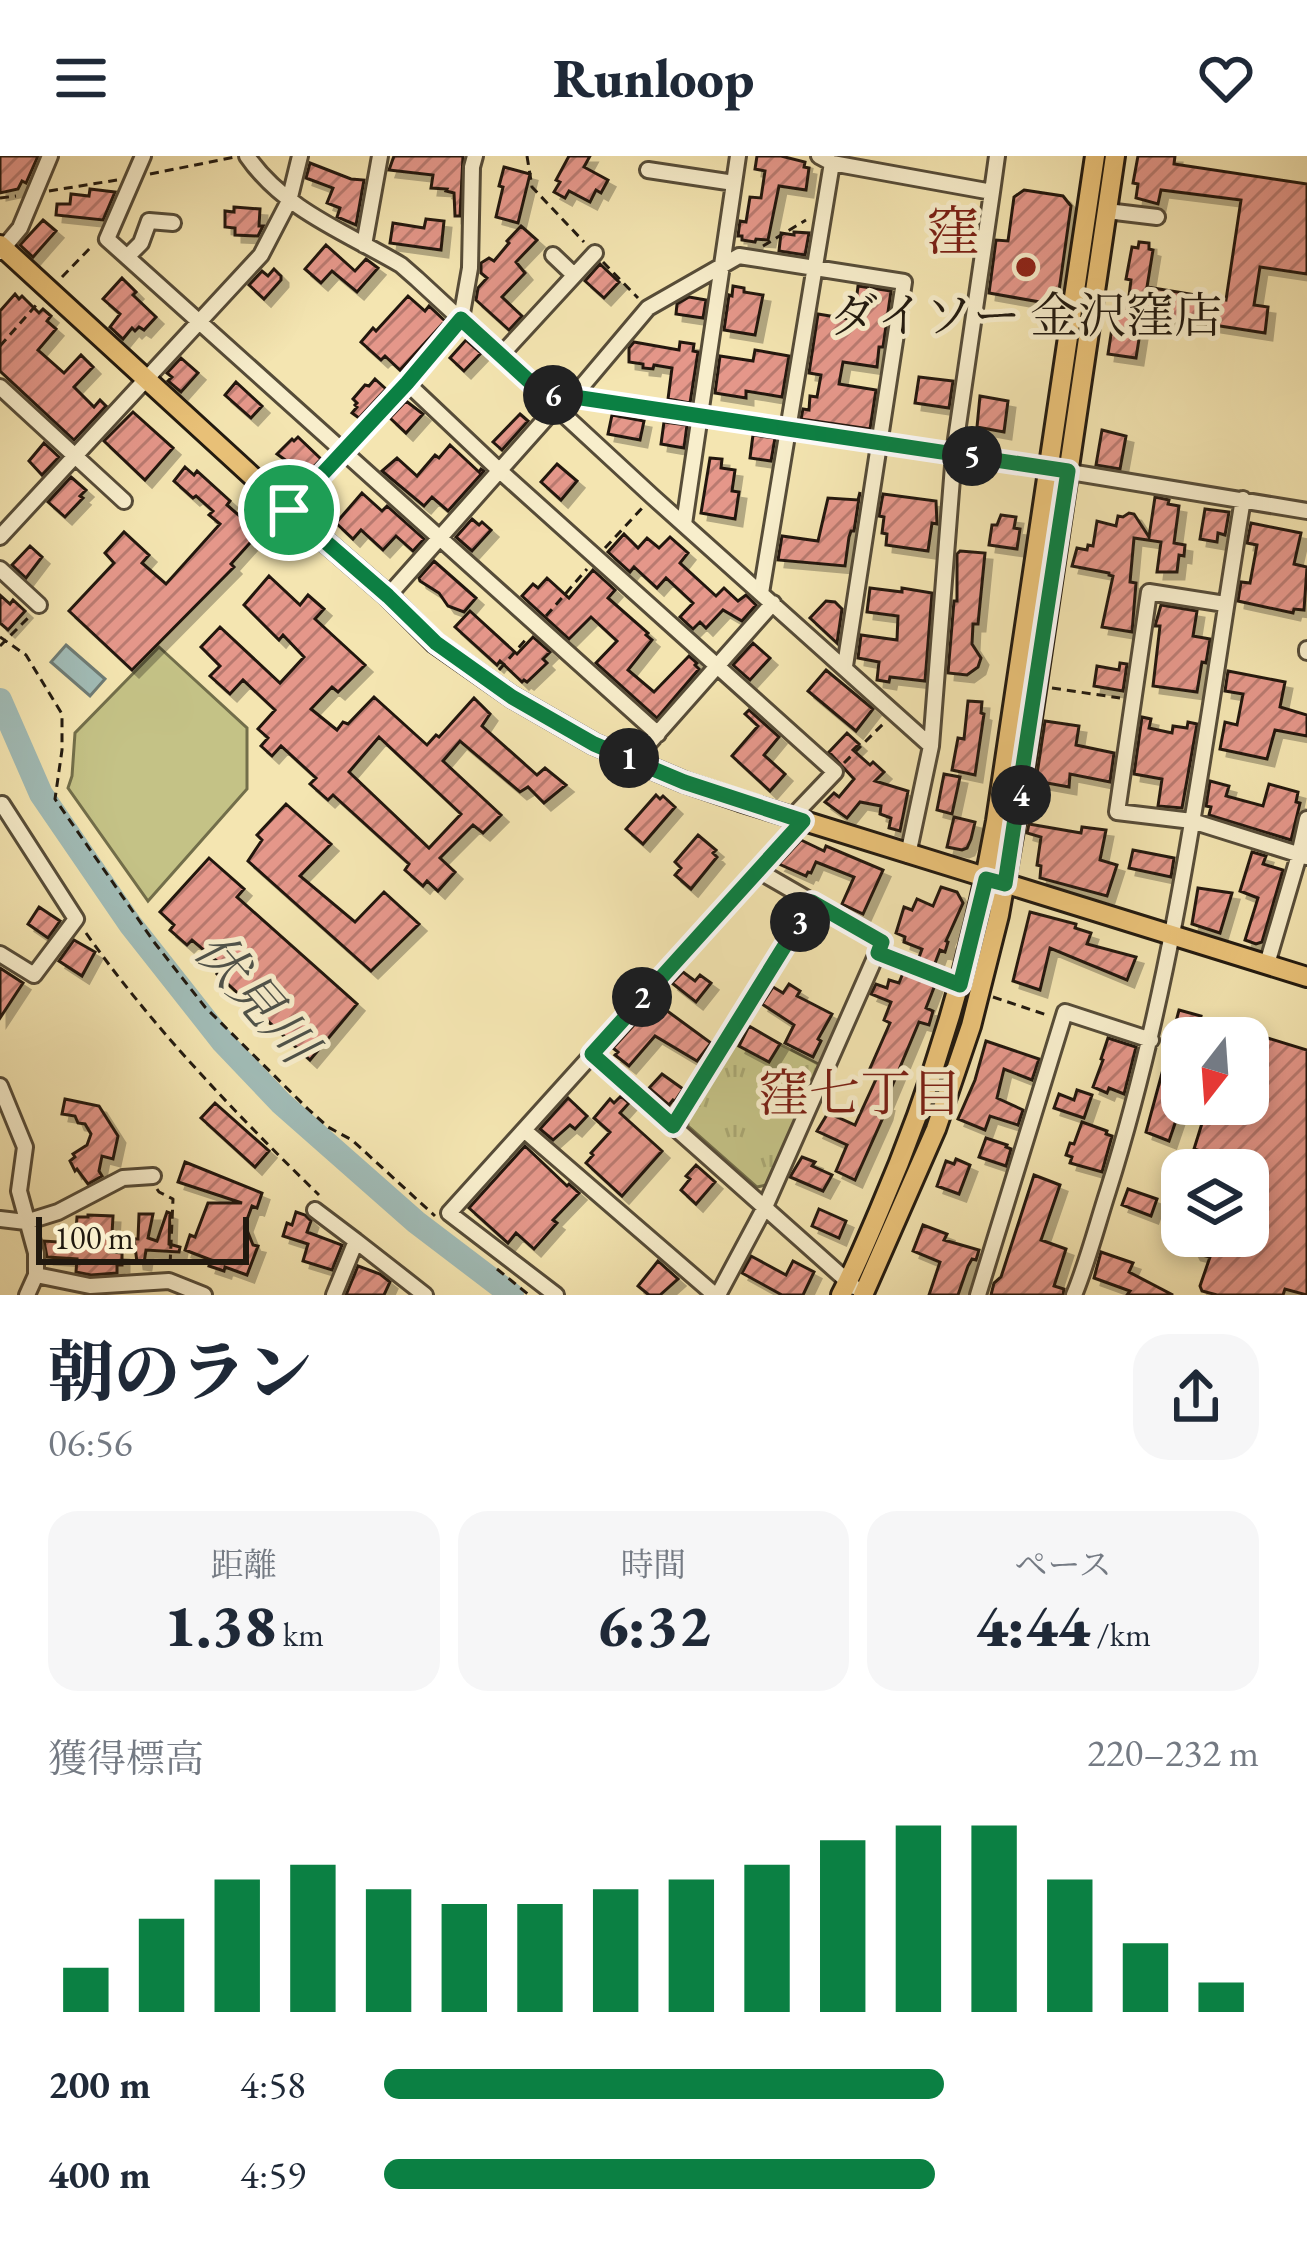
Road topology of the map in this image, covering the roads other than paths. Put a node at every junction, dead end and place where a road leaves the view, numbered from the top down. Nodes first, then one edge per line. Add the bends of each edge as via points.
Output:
1 (50, 156) edge
2 (143, 156) edge
3 (248, 156) edge
4 (299, 156) edge
5 (380, 156) edge
6 (475, 156) edge
7 (738, 156) edge
8 (997, 156) edge
9 (1095, 156) edge
10 (1115, 156) edge
11 (826, 160) edge
12 (649, 170) dead end
13 (734, 183) junction
14 (992, 192) junction
15 (289, 201) junction
16 (1107, 211) junction
17 (1157, 217) dead end
18 (173, 223) dead end
19 (364, 245) junction
20 (1, 248) edge
21 (595, 253) road end
22 (553, 255) dead end
23 (127, 257) junction
24 (722, 264) junction
25 (815, 268) junction
26 (574, 275) junction
27 (461, 319) junction
28 (198, 322) junction
29 (501, 356) junction
30 (145, 378) junction
31 (407, 383) junction
32 (0, 387) edge
33 (541, 392) junction
34 (572, 398) junction
35 (556, 407) junction
36 (700, 416) junction
37 (788, 429) junction
38 (879, 442) junction
39 (344, 452) junction
40 (954, 453) junction
41 (75, 454) junction
42 (1058, 470) junction
43 (500, 471) junction
44 (1243, 499) junction
45 (124, 501) dead end
46 (289, 510) junction
47 (1307, 511) edge
48 (685, 524) junction
49 (0, 538) edge
50 (439, 539) junction
51 (0, 569) edge
52 (761, 592) junction
53 (388, 596) junction
54 (773, 604) junction
55 (1226, 604) junction
56 (39, 605) road end
57 (716, 666) junction
58 (845, 666) junction
59 (658, 734) junction
60 (931, 746) junction
61 (634, 760) junction
62 (1, 803) edge
63 (797, 819) junction
64 (1307, 819) edge
65 (1192, 821) junction
66 (908, 855) junction
67 (1303, 856) edge
68 (757, 870) junction
69 (996, 881) junction
70 (812, 902) junction
71 (1173, 934) junction
72 (0, 954) edge
73 (1267, 964) junction
74 (1307, 977) edge
75 (1151, 1040) junction
76 (592, 1054) junction
77 (2, 1092) edge
78 (673, 1126) junction
79 (524, 1130) junction
80 (153, 1176) road end
81 (316, 1202) road end
82 (765, 1207) junction
83 (0, 1220) edge
84 (26, 1222) junction
85 (356, 1241) junction
86 (35, 1275) junction
87 (160, 1286) edge
88 (89, 1290) edge
89 (857, 1292) edge
90 (1078, 1294) edge
91 (27, 1295) edge
92 (204, 1295) edge
93 (334, 1295) edge
94 (425, 1295) edge
95 (556, 1295) edge
96 (716, 1295) edge
97 (978, 1295) edge

1 - 20 street via 20,228
2 - 23 street via 107,239
3 - 15 street
4 - 15 street
5 - 19 street
6 - 27 street
7 - 13 street
8 - 14 street
9 - 42 main road
10 - 16 main road
11 - 14 street
11 - 25 street
12 - 13 street
13 - 24 street
14 - 40 street
15 - 19 street
15 - 28 street via 261,255
16 - 17 street
16 - 42 main road
18 - 23 street via 148,221
19 - 27 street via 401,265
20 - 30 main road
21 - 26 street
22 - 26 street
23 - 28 street
24 - 25 street via 746,256
24 - 34 street via 648,308
24 - 36 street
25 - 37 street
25 - 38 street via 904,282
26 - 29 street
27 - 29 street
27 - 31 street
28 - 30 street
28 - 39 street
29 - 33 street
30 - 41 street
30 - 46 main road
31 - 39 street
31 - 43 street
32 - 41 street
33 - 34 street
33 - 35 street
34 - 36 street
35 - 43 street
35 - 48 street
36 - 37 street
36 - 48 street
37 - 38 street
37 - 52 street
38 - 40 street
38 - 58 street
39 - 46 street
39 - 50 street
40 - 42 street
40 - 60 street
41 - 45 street
41 - 49 street
42 - 44 street
42 - 69 main road
42 - 69 main road via 1036,686
43 - 50 street
43 - 57 street
44 - 47 street
44 - 55 street
46 - 53 main road
48 - 52 street
50 - 53 street
50 - 59 street
51 - 56 street
52 - 54 street
53 - 61 main road via 489,681
54 - 57 street
54 - 58 street
55 - 65 street
55 - 65 street via 1149,592 1117,812
57 - 59 street
57 - 63 street via 835,772
58 - 60 street
59 - 61 street
60 - 66 street
61 - 63 main road
62 - 72 street via 76,919 34,974
63 - 66 main road
63 - 68 street
64 - 67 street
65 - 67 street
65 - 71 street
66 - 69 main road
67 - 73 street
68 - 70 street
68 - 76 street
69 - 71 main road
69 - 89 main road
69 - 89 main road via 980,993 937,1129
70 - 78 street
70 - 82 street via 882,942
71 - 73 main road
71 - 75 street
73 - 74 main road
75 - 90 street
75 - 97 street via 1065,1012
76 - 78 street
76 - 79 street
77 - 84 street via 25,1147 19,1191
78 - 82 street
79 - 95 street via 448,1213
79 - 96 street
80 - 84 street via 122,1178
81 - 85 street
82 - 89 street
82 - 96 street
83 - 84 street
84 - 86 street
85 - 93 street
85 - 94 street
86 - 88 street
86 - 91 street
87 - 88 street
87 - 92 street

